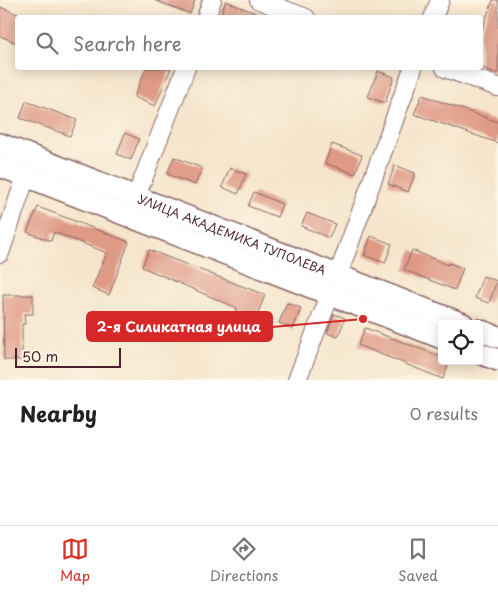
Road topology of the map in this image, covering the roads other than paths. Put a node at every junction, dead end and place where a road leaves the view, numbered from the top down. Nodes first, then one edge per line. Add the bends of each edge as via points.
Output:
1 (212, 0) edge
2 (259, 0) edge
3 (440, 0) edge
4 (207, 15) edge
5 (298, 15) edge
6 (434, 15) edge
7 (185, 70) edge
8 (412, 70) edge
9 (451, 70) edge
10 (498, 87) edge
11 (0, 144) edge
12 (0, 166) edge
13 (26, 176) junction
14 (136, 197) junction
15 (0, 253) edge
16 (346, 278) junction
17 (323, 292) junction
18 (453, 320) edge
19 (483, 331) edge
20 (438, 336) edge
21 (498, 337) edge
22 (483, 354) edge
23 (498, 360) edge
24 (297, 380) edge

1 - 4 street
2 - 5 street
3 - 6 street
7 - 14 street
8 - 16 street
9 - 10 street
11 - 14 main road, УЛИЦА АКАДЕМИКА ТУПОЛЕВА
12 - 13 main road, УЛИЦА АКАДЕМИКА ТУПОЛЕВА
13 - 15 street
13 - 17 main road, УЛИЦА АКАДЕМИКА ТУПОЛЕВА
14 - 16 main road, УЛИЦА АКАДЕМИКА ТУПОЛЕВА
16 - 17 main road
16 - 18 main road, УЛИЦА АКАДЕМИКА ТУПОЛЕВА
17 - 20 main road, УЛИЦА АКАДЕМИКА ТУПОЛЕВА
17 - 24 street
19 - 21 main road
22 - 23 main road

